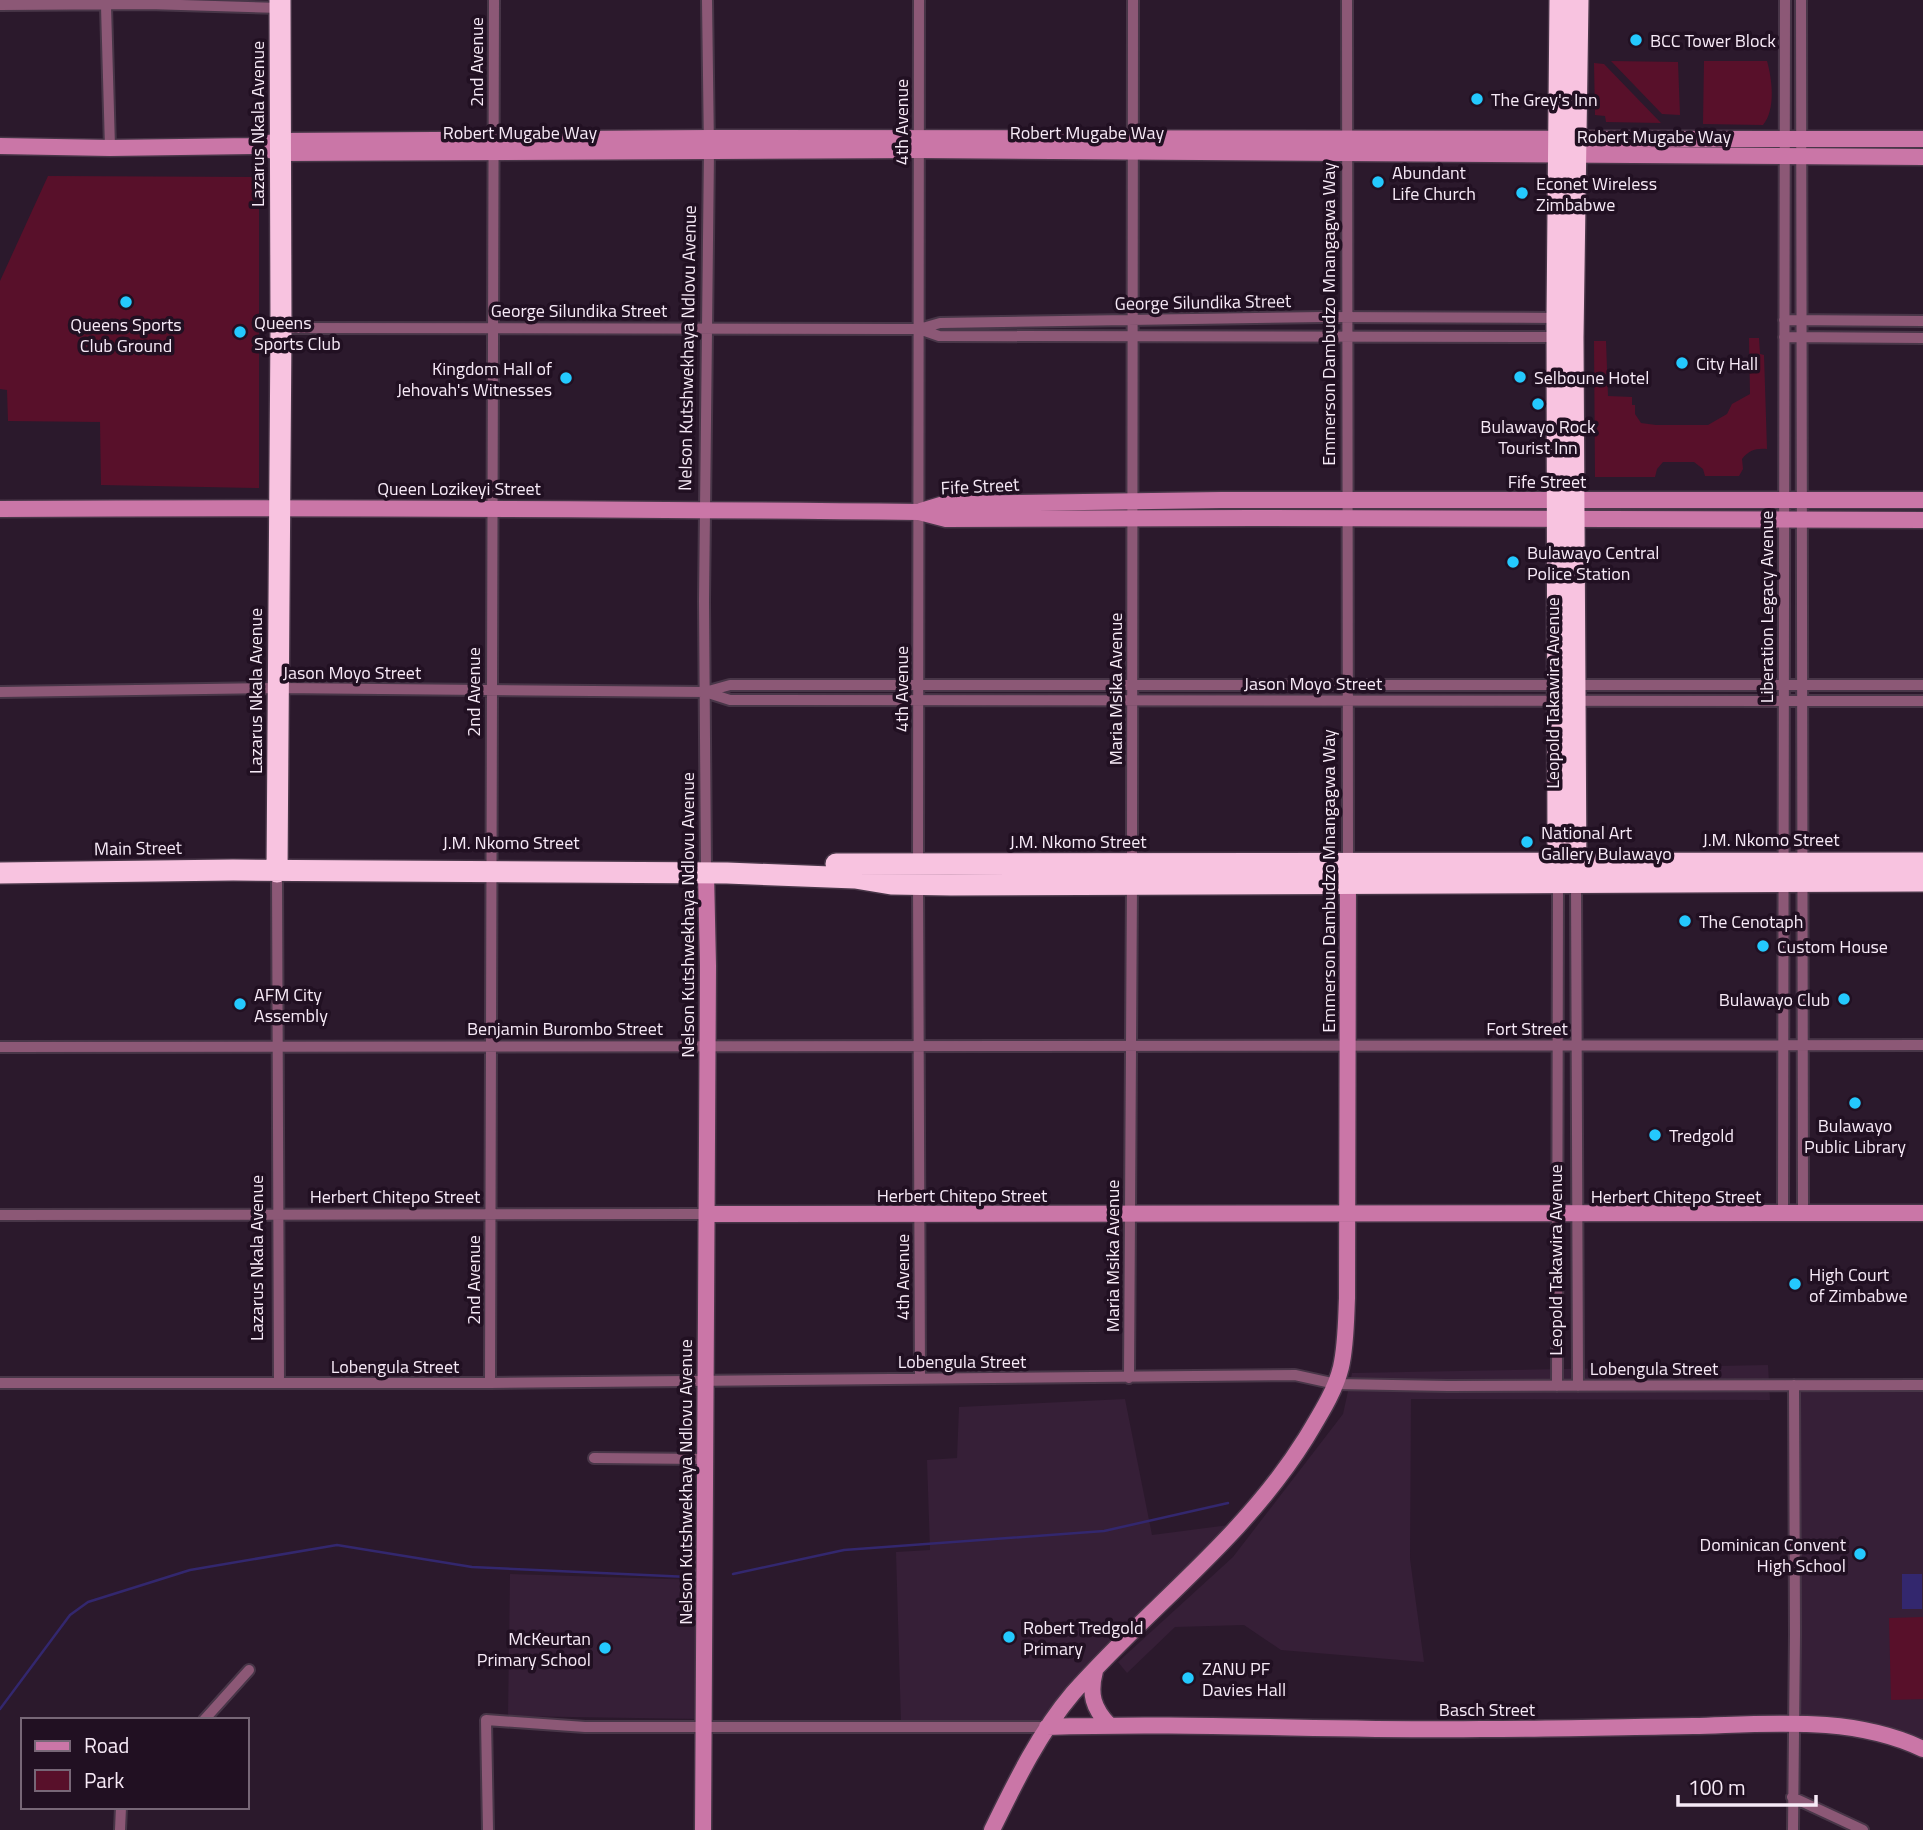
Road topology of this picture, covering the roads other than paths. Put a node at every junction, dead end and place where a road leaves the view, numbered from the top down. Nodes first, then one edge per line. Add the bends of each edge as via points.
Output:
1 (494, 0) edge
2 (707, 0) edge
3 (919, 0) edge
4 (1133, 0) edge
5 (1347, 0) edge
6 (1560, 0) edge
7 (1578, 0) edge
8 (1784, 0) edge
9 (1801, 0) edge
10 (20, 2) edge
11 (148, 2) edge
12 (280, 4) edge
13 (0, 5) edge
14 (106, 6) junction
15 (1784, 139) junction
16 (1802, 139) junction
17 (1923, 139) edge
18 (708, 144) junction
19 (919, 144) junction
20 (494, 145) junction
21 (1132, 145) junction
22 (0, 146) edge
23 (1348, 146) junction
24 (280, 147) junction
25 (1567, 147) junction
26 (110, 148) junction
27 (1784, 156) junction
28 (1802, 156) junction
29 (1923, 157) edge
30 (1348, 317) junction
31 (1133, 320) junction
32 (1784, 320) junction
33 (1802, 320) junction
34 (1923, 321) edge
35 (281, 328) junction
36 (492, 328) junction
37 (707, 328) junction
38 (1565, 328) junction
39 (919, 330) junction
40 (1133, 337) junction
41 (1348, 337) junction
42 (1784, 337) junction
43 (1802, 337) junction
44 (1923, 338) edge
45 (1348, 500) junction
46 (1784, 500) junction
47 (1802, 500) junction
48 (1923, 500) edge
49 (279, 507) junction
50 (491, 508) junction
51 (0, 509) edge
52 (705, 509) junction
53 (1133, 510) junction
54 (1566, 510) junction
55 (919, 512) junction
56 (1348, 518) junction
57 (1784, 520) junction
58 (1802, 520) junction
59 (1923, 520) edge
60 (919, 685) junction
61 (1132, 685) junction
62 (1348, 685) junction
63 (1784, 685) junction
64 (1802, 685) junction
65 (1923, 685) edge
66 (278, 688) junction
67 (491, 690) junction
68 (0, 692) edge
69 (705, 692) junction
70 (1566, 693) junction
71 (918, 700) junction
72 (1132, 700) junction
73 (1348, 700) junction
74 (1784, 701) junction
75 (1803, 701) junction
76 (1923, 701) edge
77 (1923, 863) edge
78 (277, 868) junction
79 (491, 868) junction
80 (1348, 868) junction
81 (706, 869) junction
82 (1567, 872) junction
83 (1793, 872) junction
84 (0, 873) edge
85 (918, 874) junction
86 (1132, 874) junction
87 (1923, 881) edge
88 (491, 1045) junction
89 (707, 1045) junction
90 (1783, 1045) junction
91 (1803, 1045) junction
92 (1923, 1045) edge
93 (278, 1046) junction
94 (919, 1046) junction
95 (1348, 1046) junction
96 (1558, 1046) junction
97 (1578, 1046) junction
98 (0, 1047) edge
99 (1131, 1047) junction
100 (1923, 1213) edge
101 (706, 1214) junction
102 (920, 1214) junction
103 (1130, 1214) junction
104 (1803, 1214) junction
105 (0, 1215) edge
106 (278, 1215) junction
107 (490, 1215) junction
108 (1348, 1215) junction
109 (1557, 1215) junction
110 (1578, 1215) junction
111 (1783, 1215) junction
112 (920, 1378) junction
113 (1129, 1378) junction
114 (705, 1381) junction
115 (0, 1383) edge
116 (279, 1383) junction
117 (490, 1384) junction
118 (1336, 1384) junction
119 (1557, 1385) junction
120 (1578, 1385) junction
121 (1794, 1385) junction
122 (1923, 1385) edge
123 (594, 1458) dead end
124 (705, 1459) junction
125 (249, 1670) dead end
126 (1096, 1671) junction
127 (206, 1718) edge
128 (1795, 1724) junction
129 (1109, 1725) junction
130 (1047, 1727) junction
131 (704, 1728) junction
132 (1923, 1748) edge
133 (1793, 1797) junction
134 (121, 1809) edge
135 (120, 1830) edge
136 (488, 1830) edge
137 (703, 1830) edge
138 (992, 1830) edge
139 (1793, 1830) edge
140 (1863, 1830) edge

1 - 20 street, 2nd Avenue
2 - 18 street, Nelson Kutshwekhaya Ndlovu Avenue
3 - 19 street, 4th Avenue
4 - 21 street, Maria Msika Avenue
5 - 23 street, Emmerson Dambudzo Mnangagwa Way
6 - 25 highway, Leopold Takawira Avenue
7 - 25 highway, Leopold Takawira Avenue
8 - 15 street, Liberation Legacy Avenue
9 - 16 street, Liberation Legacy Avenue
10 - 13 street
10 - 14 street
11 - 12 street
11 - 14 street
12 - 24 highway, Lazarus Nkala Avenue
14 - 26 street
15 - 16 street, Robert Mugabe Way
15 - 25 street, Robert Mugabe Way
15 - 27 street, Liberation Legacy Avenue
16 - 17 street, Robert Mugabe Way
16 - 28 street, Liberation Legacy Avenue
18 - 19 street, Robert Mugabe Way
18 - 20 street, Robert Mugabe Way
18 - 37 street, Nelson Kutshwekhaya Ndlovu Avenue
19 - 21 street, Robert Mugabe Way
19 - 39 street, 4th Avenue
20 - 24 street, Robert Mugabe Way
20 - 36 street, 2nd Avenue
21 - 23 street, Robert Mugabe Way
21 - 31 street, Maria Msika Avenue
22 - 26 street, Robert Mugabe Way
23 - 25 street, Robert Mugabe Way
23 - 30 street, Emmerson Dambudzo Mnangagwa Way
24 - 26 street, Robert Mugabe Way
24 - 35 highway, Lazarus Nkala Avenue
25 - 27 street, Robert Mugabe Way
25 - 38 highway, Leopold Takawira Avenue
27 - 28 street, Robert Mugabe Way
27 - 32 street, Liberation Legacy Avenue
28 - 29 street, Robert Mugabe Way
28 - 33 street, Liberation Legacy Avenue
30 - 31 street, George Silundika Street
30 - 38 street, George Silundika Street
30 - 41 street, Emmerson Dambudzo Mnangagwa Way
31 - 39 street, George Silundika Street via 940,323
31 - 40 street, Maria Msika Avenue
32 - 33 street
32 - 42 street, Liberation Legacy Avenue
33 - 34 street
33 - 43 street, Liberation Legacy Avenue
35 - 36 street, George Silundika Street
35 - 49 highway, Lazarus Nkala Avenue
36 - 37 street, George Silundika Street
36 - 50 street, 2nd Avenue
37 - 39 street, George Silundika Street
37 - 52 street, Nelson Kutshwekhaya Ndlovu Avenue
38 - 41 street, George Silundika Street
38 - 54 highway, Leopold Takawira Avenue
39 - 40 street, George Silundika Street via 939,336
39 - 55 street, 4th Avenue
40 - 41 street, George Silundika Street
40 - 53 street, Maria Msika Avenue
41 - 45 street, Emmerson Dambudzo Mnangagwa Way
42 - 43 street
42 - 46 street, Liberation Legacy Avenue
43 - 44 street
43 - 47 street, Liberation Legacy Avenue
45 - 53 street, Fife Street
45 - 54 street, Fife Street
45 - 56 street, Emmerson Dambudzo Mnangagwa Way
46 - 47 street, Fife Street
46 - 54 street, Fife Street
46 - 57 street, Liberation Legacy Avenue
47 - 48 street, Fife Street
47 - 58 street, Liberation Legacy Avenue
49 - 50 street, Queen Lozikeyi Street
49 - 51 street, Queen Lozikeyi Street
49 - 66 highway, Lazarus Nkala Avenue
50 - 52 street, Queen Lozikeyi Street
50 - 67 street, 2nd Avenue
52 - 55 street, Queen Lozikeyi Street
52 - 69 street, Nelson Kutshwekhaya Ndlovu Avenue
53 - 55 street, Fife Street via 946,519
53 - 56 street, Fife Street
53 - 61 street, Maria Msika Avenue
54 - 56 street, Fife Street
54 - 57 street, Fife Street
54 - 70 highway, Leopold Takawira Avenue
55 - 60 street, 4th Avenue
56 - 62 street, Emmerson Dambudzo Mnangagwa Way
57 - 58 street, Fife Street
57 - 63 street, Liberation Legacy Avenue
58 - 59 street, Fife Street
58 - 64 street, Liberation Legacy Avenue
60 - 61 street, Jason Moyo Street
60 - 69 street, Jason Moyo Street via 730,685
60 - 71 street, 4th Avenue
61 - 62 street, Jason Moyo Street
61 - 72 street, Maria Msika Avenue
62 - 70 street, Jason Moyo Street
62 - 73 street, Emmerson Dambudzo Mnangagwa Way
63 - 64 street, Jason Moyo Street
63 - 70 street, Jason Moyo Street
63 - 74 street, Liberation Legacy Avenue
64 - 65 street, Jason Moyo Street
64 - 75 street, Liberation Legacy Avenue
66 - 67 street, Jason Moyo Street
66 - 68 street, Jason Moyo Street
66 - 78 highway, Lazarus Nkala Avenue
67 - 69 street, Jason Moyo Street
67 - 79 street, 2nd Avenue
69 - 71 street, Jason Moyo Street via 730,700
69 - 81 street, Nelson Kutshwekhaya Ndlovu Avenue
70 - 73 street, Jason Moyo Street
70 - 74 street, Jason Moyo Street
70 - 82 highway, Leopold Takawira Avenue
71 - 72 street, Jason Moyo Street
71 - 85 street, 4th Avenue
72 - 73 street, Jason Moyo Street
72 - 86 street, Maria Msika Avenue
73 - 80 street, Emmerson Dambudzo Mnangagwa Way
74 - 75 street, Jason Moyo Street
74 - 83 street, Liberation Legacy Avenue
75 - 76 street, Jason Moyo Street
75 - 83 street, Liberation Legacy Avenue
77 - 83 highway, J.M. Nkomo Street
78 - 79 highway, J.M. Nkomo Street
78 - 84 highway, Main Street
78 - 93 street, Lazarus Nkala Avenue
79 - 81 highway, J.M. Nkomo Street
79 - 88 street, 2nd Avenue
80 - 82 highway, J.M. Nkomo Street
80 - 86 highway, J.M. Nkomo Street
80 - 95 street, Emmerson Dambudzo Mnangagwa Way
81 - 85 highway, J.M. Nkomo Street via 891,884
81 - 89 street, Nelson Kutshwekhaya Ndlovu Avenue
82 - 83 highway, J.M. Nkomo Street
82 - 96 street, Leopold Takawira Avenue
82 - 97 street, Leopold Takawira Avenue
83 - 87 highway, J.M. Nkomo Street
83 - 90 street, Liberation Legacy Avenue
83 - 91 street, Liberation Legacy Avenue
85 - 86 highway, J.M. Nkomo Street
85 - 94 street, 4th Avenue
86 - 99 street, Maria Msika Avenue
88 - 89 street, Benjamin Burombo Street
88 - 93 street, Benjamin Burombo Street
88 - 107 street, 2nd Avenue
89 - 94 street, Benjamin Burombo Street
89 - 101 street, Nelson Kutshwekhaya Ndlovu Avenue
90 - 91 street, Fort Street
90 - 97 street, Fort Street
90 - 111 street, Liberation Legacy Avenue
91 - 92 street, Fort Street
91 - 104 street, Liberation Legacy Avenue
93 - 98 street, Benjamin Burombo Street
93 - 106 street, Lazarus Nkala Avenue
94 - 99 street, Benjamin Burombo Street
94 - 102 street, 4th Avenue
95 - 96 street, Fort Street
95 - 99 street, Fort Street
95 - 108 street, Emmerson Dambudzo Mnangagwa Way
96 - 97 street, Fort Street
96 - 109 street, Leopold Takawira Avenue
97 - 110 street, Leopold Takawira Avenue
99 - 103 street, Maria Msika Avenue
100 - 104 street, Herbert Chitepo Street
101 - 102 street, Herbert Chitepo Street
101 - 107 street, Herbert Chitepo Street
101 - 114 street, Nelson Kutshwekhaya Ndlovu Avenue
102 - 103 street, Herbert Chitepo Street
102 - 112 street, 4th Avenue
103 - 108 street, Herbert Chitepo Street
103 - 113 street, Maria Msika Avenue
104 - 111 street, Herbert Chitepo Street
105 - 106 street, Herbert Chitepo Street
106 - 107 street, Herbert Chitepo Street
106 - 116 street, Lazarus Nkala Avenue
107 - 117 street, 2nd Avenue
108 - 109 street, Herbert Chitepo Street
108 - 118 street, Emmerson Dambudzo Mnangagwa Way via 1345,1335
109 - 110 street, Herbert Chitepo Street
109 - 119 street, Leopold Takawira Avenue
110 - 111 street, Herbert Chitepo Street
110 - 120 street, Leopold Takawira Avenue
112 - 113 street, Lobengula Street
112 - 114 street, Lobengula Street
113 - 118 street, Lobengula Street via 1294,1375
114 - 117 street, Lobengula Street
114 - 124 street, Nelson Kutshwekhaya Ndlovu Avenue
115 - 116 street, Lobengula Street
116 - 117 street, Lobengula Street
118 - 119 street, Lobengula Street
118 - 126 street, Emmerson Dambudzo Mnangagwa Way via 1296,1454 1235,1531
119 - 120 street, Lobengula Street
120 - 121 street, Lobengula Street
121 - 122 street, Lobengula Street
121 - 128 street
123 - 124 street
124 - 131 street, Nelson Kutshwekhaya Ndlovu Avenue
125 - 127 street
126 - 129 street via 1092,1701
126 - 130 street, Emmerson Dambudzo Mnangagwa Way
128 - 129 street, Basch Street via 1479,1730
128 - 132 street, Basch Street via 1870,1731
128 - 133 street
129 - 130 street, Basch Street
130 - 131 street
130 - 138 street
131 - 136 street via 486,1720
131 - 137 street, Nelson Kutshwekhaya Ndlovu Avenue
133 - 139 street
133 - 140 street
134 - 135 street

